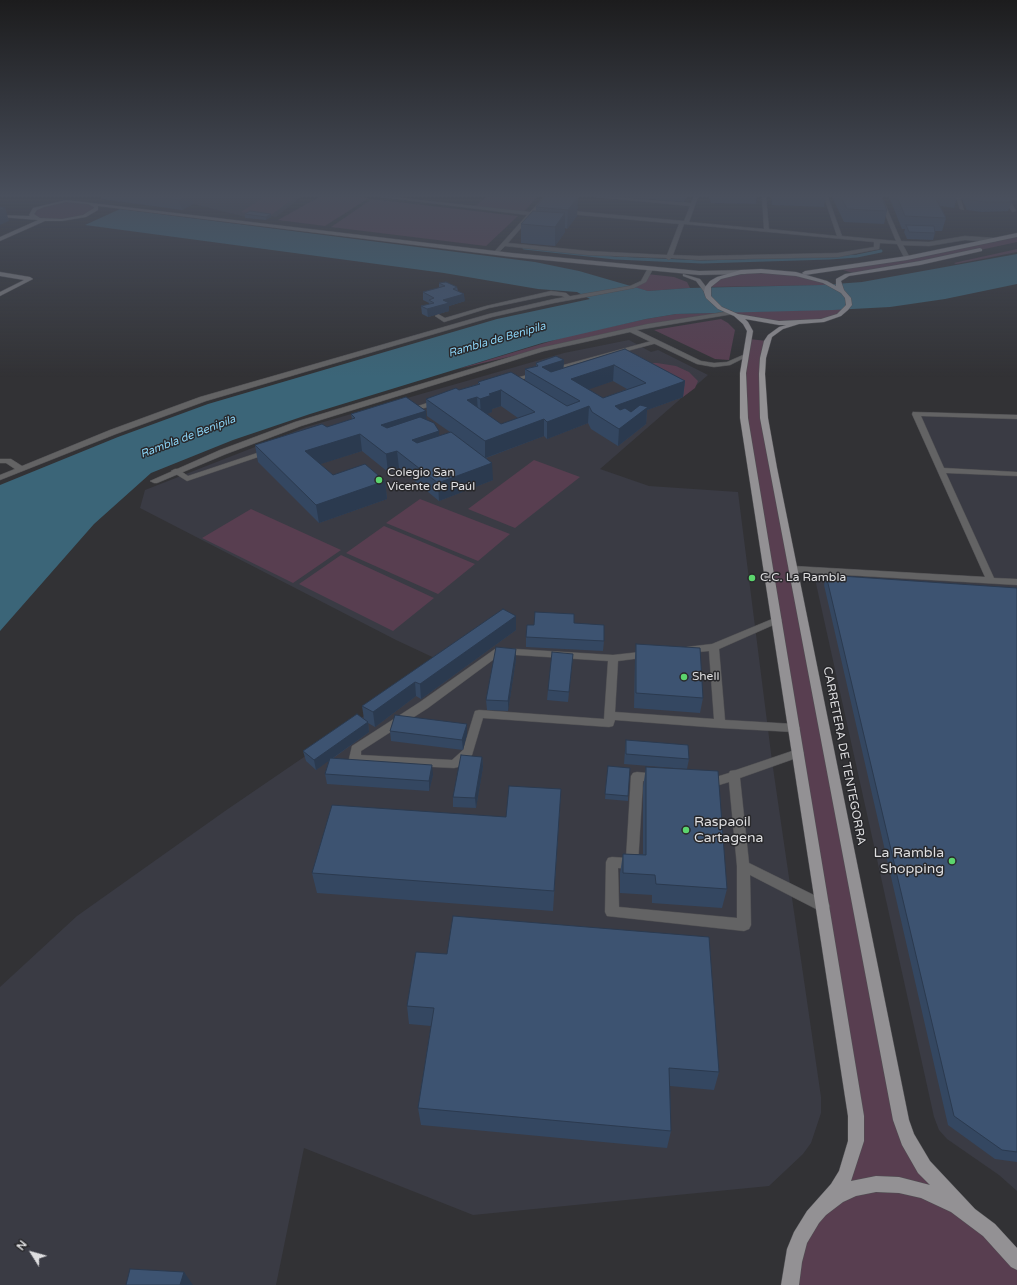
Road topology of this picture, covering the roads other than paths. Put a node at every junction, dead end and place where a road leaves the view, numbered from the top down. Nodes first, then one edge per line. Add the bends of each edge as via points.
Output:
1 (535, 257) edge
2 (651, 257) edge
3 (727, 257) edge
4 (912, 257) edge
5 (948, 257) edge
6 (668, 258) joint
7 (907, 258) joint
8 (652, 269) junction
9 (747, 272) junction
10 (789, 273) junction
11 (0, 274) edge
12 (837, 286) junction
13 (706, 289) junction
14 (0, 294) edge
15 (569, 298) junction
16 (732, 313) junction
17 (438, 316) edge
18 (797, 323) junction
19 (631, 330) junction
20 (655, 342) junction
21 (745, 356) junction
22 (500, 384) edge
23 (447, 399) edge
24 (402, 412) edge
25 (1017, 417) edge
26 (280, 449) edge
27 (0, 462) edge
28 (21, 469) junction
29 (941, 470) junction
30 (175, 471) junction
31 (1017, 474) edge
32 (0, 478) edge
33 (154, 481) dead end
34 (793, 569) junction
35 (991, 581) junction
36 (1017, 582) edge
37 (777, 620) junction
38 (714, 647) junction
39 (675, 651) edge
40 (659, 653) edge
41 (613, 658) junction
42 (610, 716) junction
43 (720, 724) junction
44 (794, 728) junction
45 (798, 753) junction
46 (734, 774) junction
47 (668, 779) edge
48 (692, 780) edge
49 (743, 866) junction
50 (823, 906) junction
51 (820, 1209) junction
52 (968, 1213) junction
53 (1017, 1261) edge
54 (790, 1285) edge

1 - 8 main road
2 - 6 street
3 - 6 street
4 - 7 main road
5 - 12 main road via 847,275 838,280
7 - 10 main road via 840,269
8 - 9 main road via 712,273
8 - 13 main road via 690,276
8 - 15 street via 643,282 632,287
9 - 10 main road
9 - 13 main road via 719,278
10 - 12 main road via 809,276
11 - 14 main road via 30,279
12 - 18 main road via 848,298 849,305 846,309 829,319
13 - 16 main road via 713,302
15 - 17 street via 564,294 551,293 485,305 444,320
15 - 28 street via 491,315 203,399
16 - 18 main road via 761,321
16 - 19 street
16 - 21 main road via 746,323 750,331
18 - 34 main road, CARRETERA DE TENTEGORRA via 780,328 770,336 765,348 762,374 764,418
19 - 20 street
19 - 30 street via 542,349 298,424
20 - 21 street via 706,364 728,364
20 - 22 street
21 - 37 main road via 742,382 744,418
23 - 24 street
25 - 29 street via 916,414
26 - 30 street via 187,480
27 - 28 street via 8,461
28 - 32 street
29 - 31 street
29 - 35 street
30 - 33 street
34 - 35 street
34 - 52 main road, CARRETERA DE TENTEGORRA via 901,1120 924,1167
35 - 36 street
37 - 38 street
37 - 44 main road
38 - 39 street
38 - 43 street
40 - 41 street
41 - 42 street
41 - 42 street via 499,651 424,705 356,749 355,759 454,764 468,752 479,714 609,723
42 - 43 street
43 - 44 street
44 - 45 main road
45 - 46 street
45 - 50 main road
46 - 48 street via 716,782
46 - 49 street
47 - 49 street via 637,776 632,864 612,862 612,912 744,925
49 - 50 street
50 - 51 main road via 857,1128 855,1146 846,1174 837,1190
51 - 52 main road via 837,1196 855,1188 888,1184 934,1194
51 - 54 main road via 800,1238
52 - 53 main road via 989,1230

